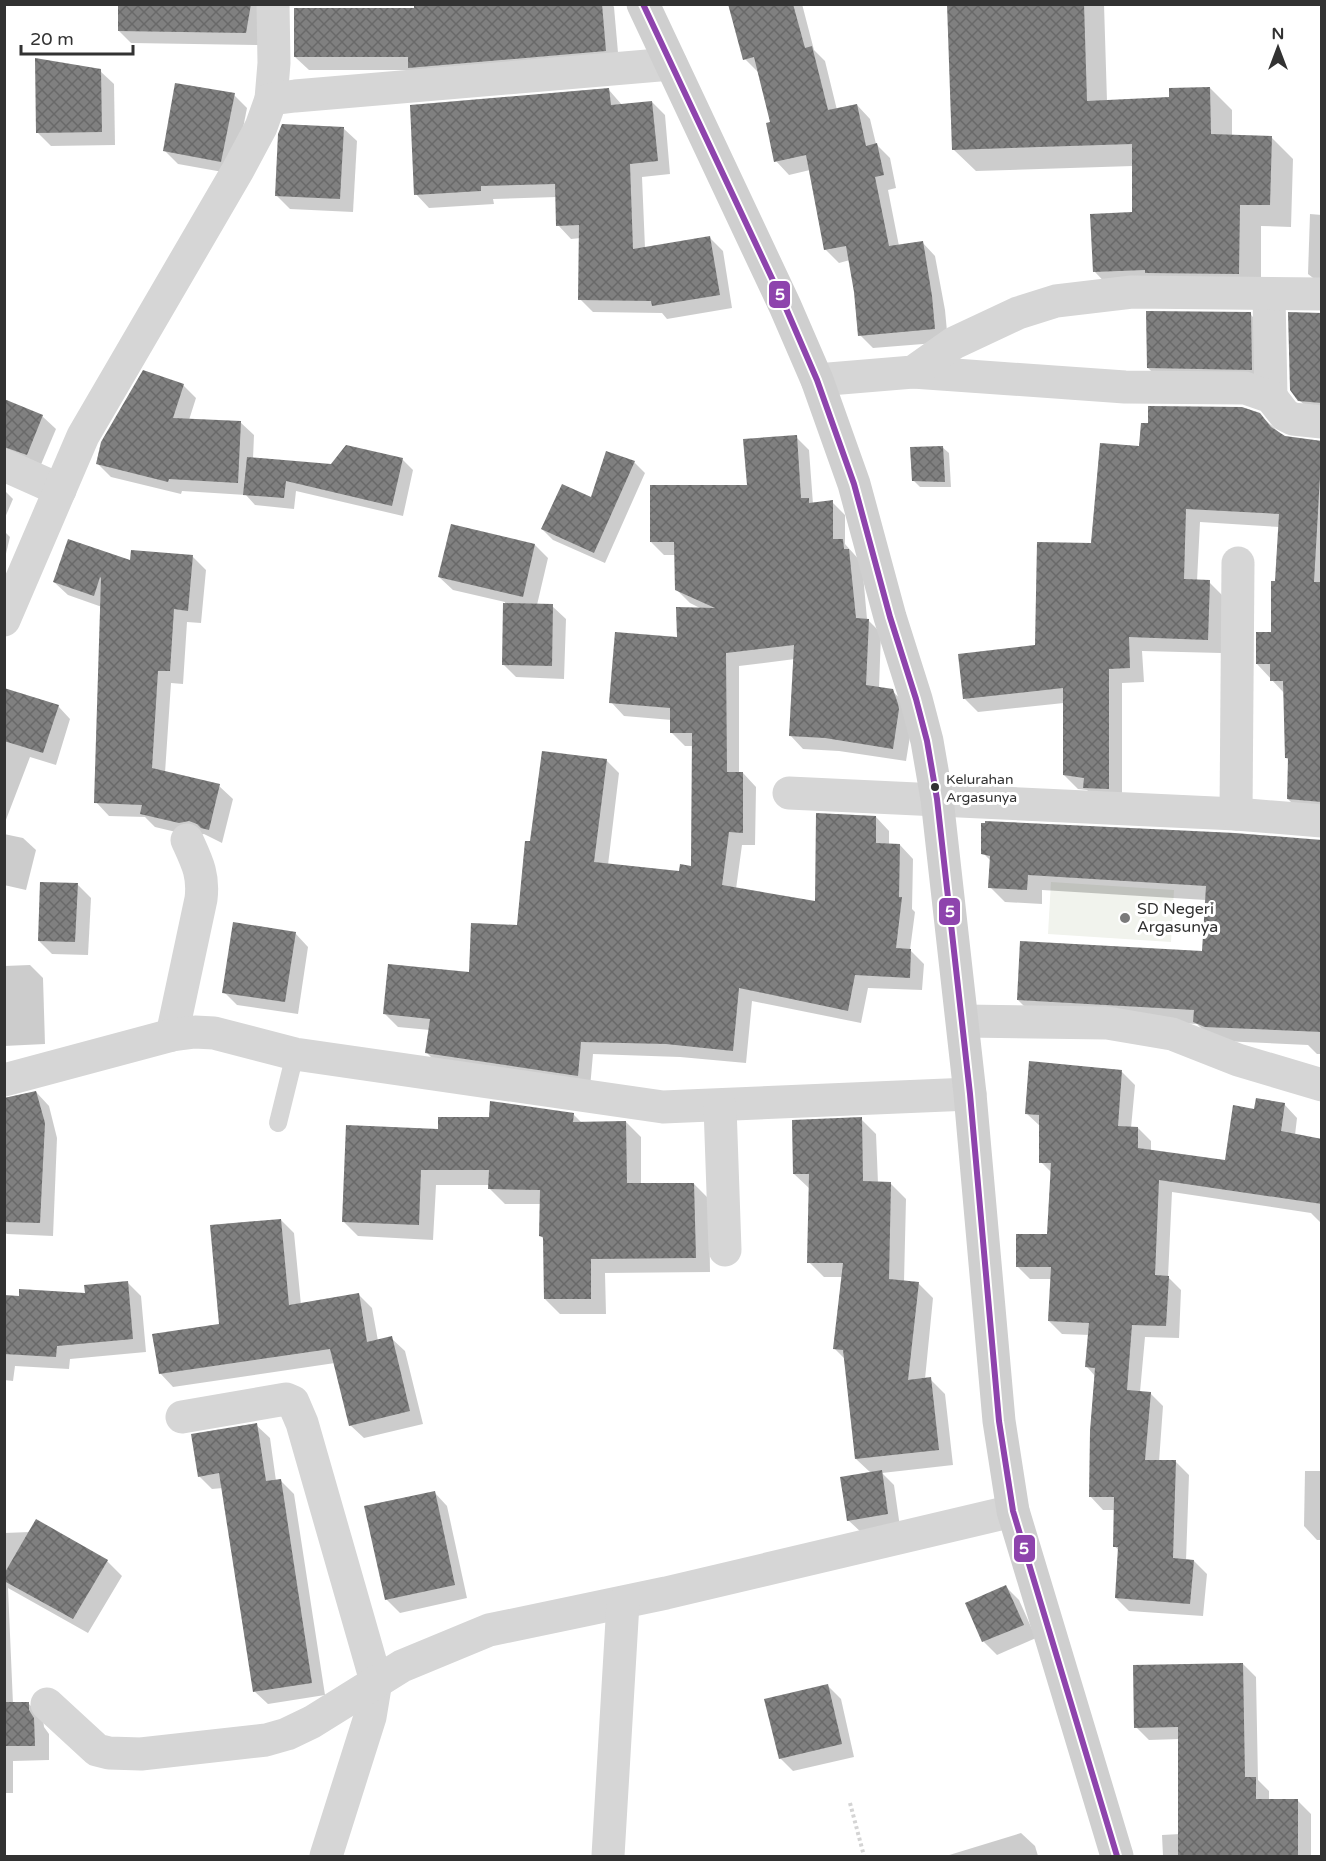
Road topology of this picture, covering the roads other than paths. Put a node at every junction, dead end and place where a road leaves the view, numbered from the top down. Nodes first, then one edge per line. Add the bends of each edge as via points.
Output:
1 (273, 4) edge
2 (643, 4) edge
3 (671, 64) junction
4 (272, 99) junction
5 (1322, 294) edge
6 (1269, 295) junction
7 (913, 372) junction
8 (817, 380) junction
9 (1271, 397) junction
10 (1322, 422) edge
11 (4, 465) edge
12 (60, 490) junction
13 (1238, 563) dead end
14 (4, 621) edge
15 (789, 793) dead end
16 (938, 798) junction
17 (1236, 814) junction
18 (1322, 821) edge
19 (187, 840) dead end
20 (963, 1021) junction
21 (172, 1035) junction
22 (295, 1054) junction
23 (4, 1080) edge
24 (1322, 1085) edge
25 (970, 1094) junction
26 (720, 1106) junction
27 (278, 1123) dead end
28 (725, 1250) dead end
29 (182, 1417) dead end
30 (1013, 1511) junction
31 (623, 1602) junction
32 (376, 1681) junction
33 (47, 1704) dead end
34 (608, 1856) edge
35 (326, 1857) edge
36 (1117, 1857) edge

1 - 4 street
2 - 3 street
3 - 4 street
3 - 8 street
4 - 12 street via 238,170 83,436
5 - 6 street
6 - 7 street via 1132,292 1056,301 1018,313 954,343
6 - 9 street
7 - 8 street
7 - 9 street via 1125,387 1245,388
8 - 16 street via 854,484 916,699
9 - 10 street via 1293,420
11 - 12 street
12 - 14 street
13 - 17 street
15 - 16 street
16 - 17 street
16 - 20 street
17 - 18 street
19 - 21 street via 203,881
20 - 24 street via 1107,1023 1172,1034 1238,1060
20 - 25 street
21 - 22 street via 214,1033
21 - 23 street
22 - 26 street via 663,1107
22 - 27 lane
25 - 26 street
25 - 30 street via 999,1421
26 - 28 street
29 - 32 street via 274,1400 292,1401 302,1423
30 - 31 street
30 - 36 street
31 - 32 street via 489,1630
31 - 34 street
32 - 33 street via 287,1734 267,1740 141,1755 97,1750
32 - 35 street via 370,1717

